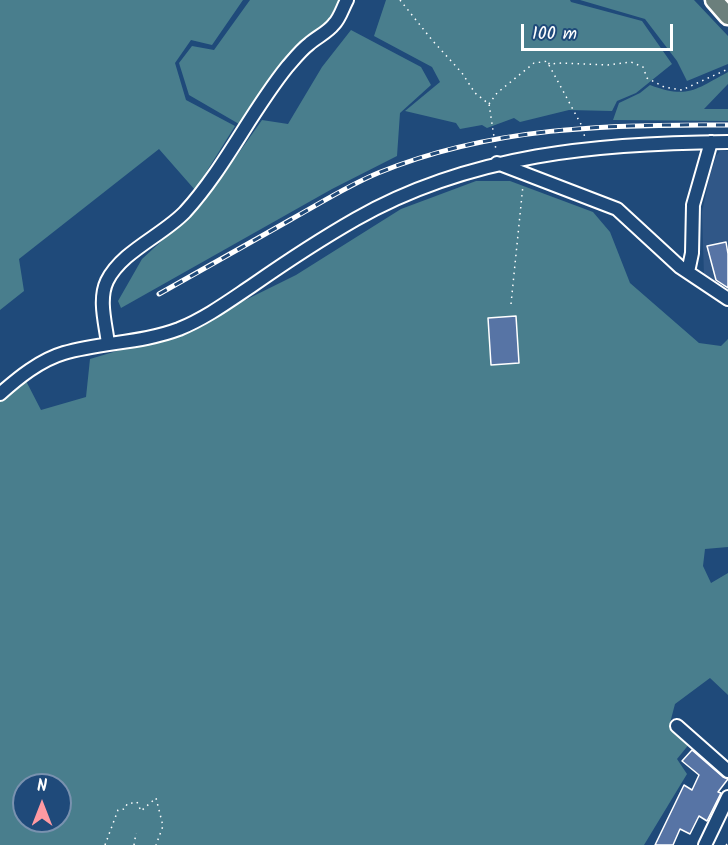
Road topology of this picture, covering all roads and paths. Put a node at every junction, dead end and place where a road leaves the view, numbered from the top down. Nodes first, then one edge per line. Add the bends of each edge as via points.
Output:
1 (347, 0) edge
2 (400, 0) edge
3 (714, 0) edge
4 (728, 16) edge
5 (549, 64) junction
6 (728, 69) edge
7 (489, 104) junction
8 (711, 142) junction
9 (728, 142) edge
10 (586, 148) junction
11 (497, 163) junction
12 (523, 177) junction
13 (688, 272) junction
14 (728, 299) edge
15 (511, 304) dead end
16 (108, 344) junction
17 (0, 394) edge
18 (677, 726) dead end
19 (728, 771) edge
20 (728, 797) edge
21 (136, 833) dead end
22 (105, 845) edge
23 (134, 845) edge
24 (156, 845) edge
25 (705, 845) edge

1 - 16 street via 334,24 306,46 266,95 200,195 131,254 108,281 103,302
2 - 7 path via 475,93
3 - 4 highway
5 - 6 path via 631,62 643,67 647,78 682,90
5 - 7 path via 534,63
5 - 10 path via 584,128
7 - 11 path
8 - 9 street
8 - 10 street
8 - 13 street via 693,205
10 - 11 street
11 - 12 street
11 - 16 street via 391,200 179,329
12 - 13 street via 617,209
12 - 15 path
13 - 14 street
16 - 17 street via 62,353 38,365
18 - 19 street
20 - 25 street
21 - 23 path
22 - 24 path via 117,810 137,802 141,811 156,798 163,826

